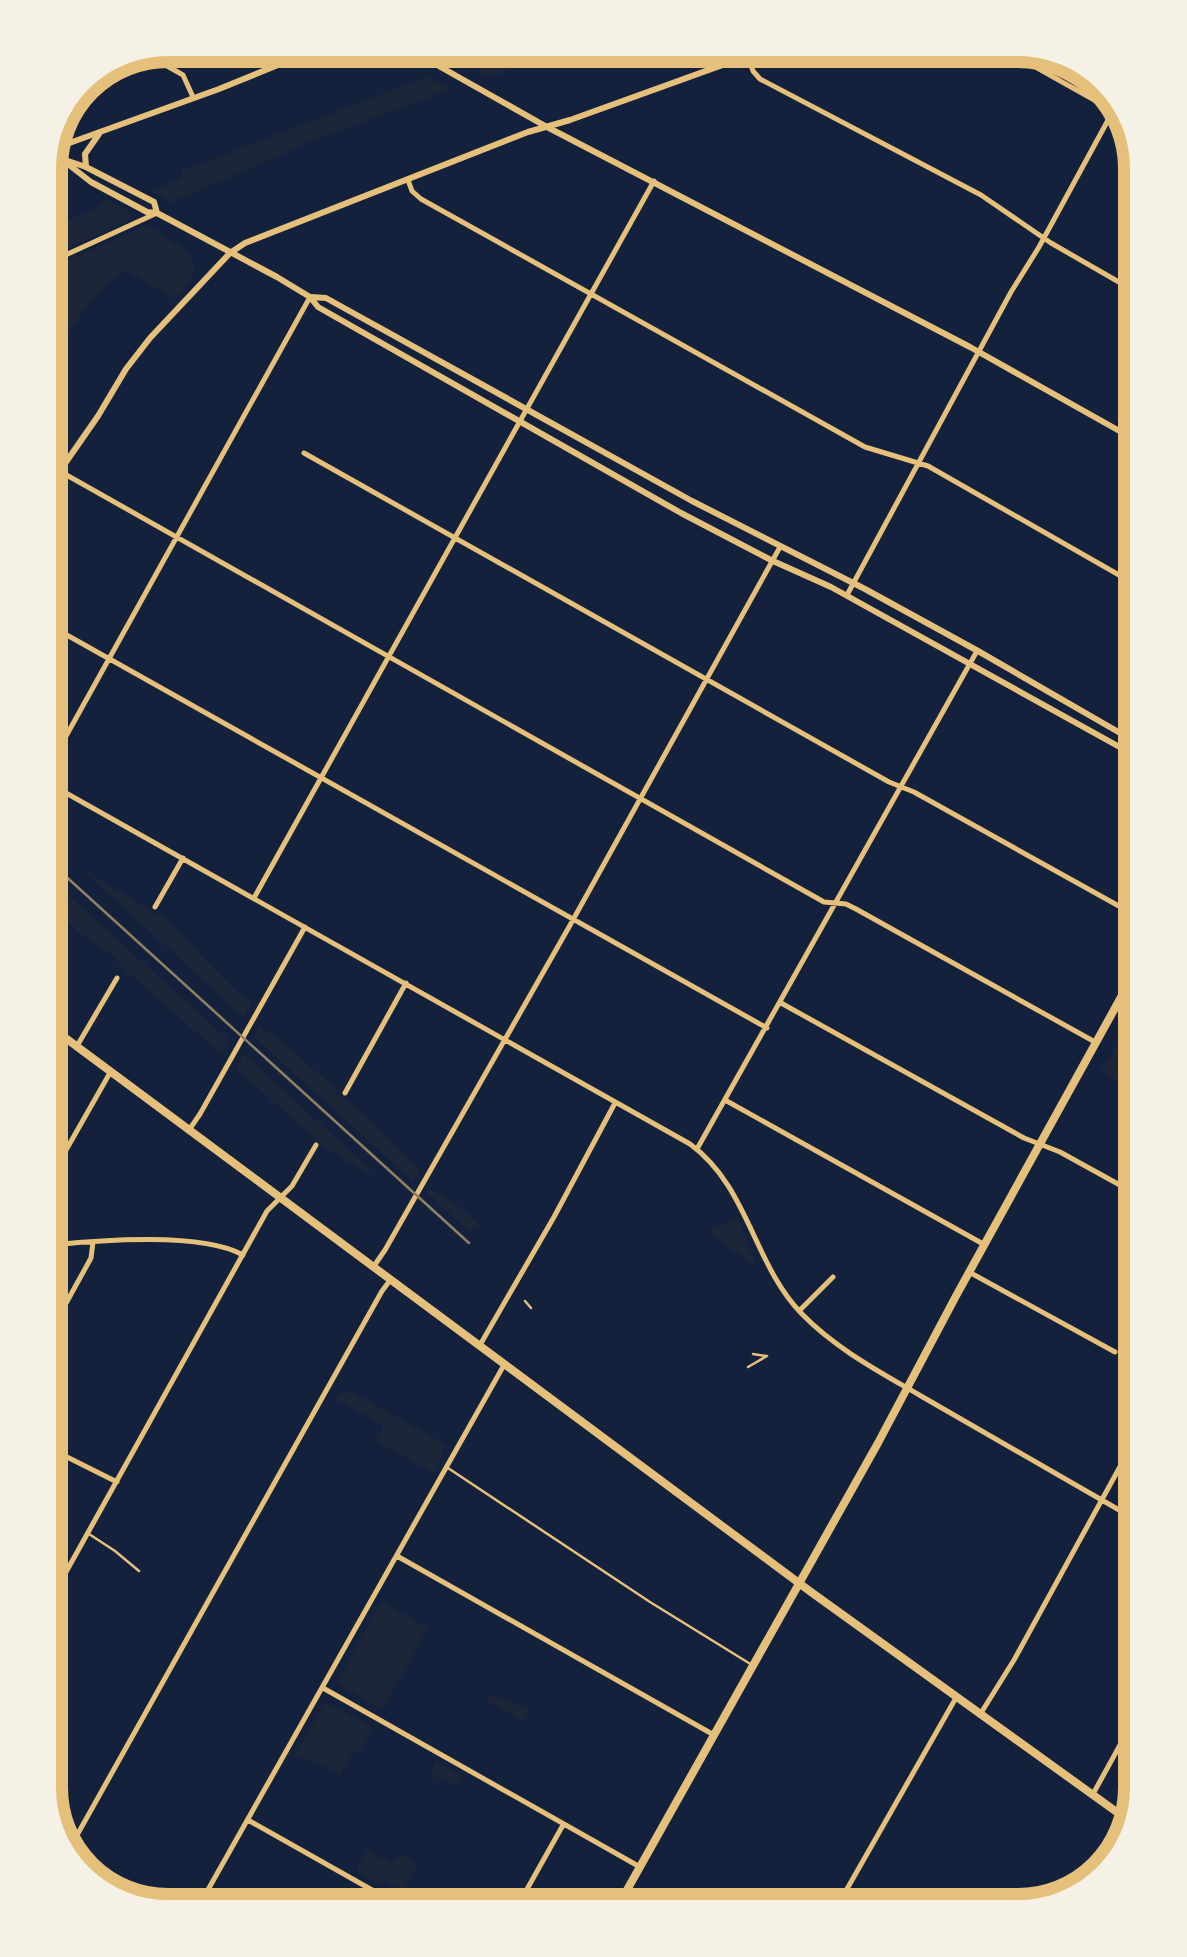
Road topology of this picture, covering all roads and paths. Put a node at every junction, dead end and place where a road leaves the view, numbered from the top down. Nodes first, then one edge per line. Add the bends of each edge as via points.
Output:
1 (289, 62) edge
2 (435, 62) edge
3 (161, 63) edge
4 (729, 63) edge
5 (750, 63) edge
6 (1029, 64) edge
7 (193, 98) junction
8 (1103, 106) edge
9 (1110, 116) edge
10 (547, 127) junction
11 (101, 132) junction
12 (65, 145) edge
13 (63, 159) edge
14 (63, 159) edge
15 (86, 167) junction
16 (408, 180) junction
17 (654, 182) junction
18 (158, 213) junction
19 (1044, 238) junction
20 (230, 253) junction
21 (63, 256) edge
22 (1124, 285) edge
23 (591, 294) junction
24 (310, 297) junction
25 (980, 352) junction
26 (526, 410) junction
27 (520, 422) junction
28 (1124, 433) edge
29 (304, 453) dead end
30 (919, 464) junction
31 (63, 468) edge
32 (63, 474) edge
33 (176, 537) junction
34 (454, 537) junction
35 (780, 547) junction
36 (773, 561) junction
37 (1124, 578) edge
38 (854, 584) junction
39 (847, 596) junction
40 (63, 633) edge
41 (978, 651) junction
42 (389, 657) junction
43 (109, 659) junction
44 (970, 665) junction
45 (708, 680) junction
46 (1124, 735) edge
47 (63, 741) edge
48 (1124, 750) edge
49 (321, 777) junction
50 (902, 787) junction
51 (63, 791) edge
52 (641, 798) junction
53 (183, 858) junction
54 (254, 898) junction
55 (836, 903) junction
56 (156, 907) dead end
57 (1124, 908) edge
58 (574, 919) junction
59 (306, 927) junction
60 (117, 978) dead end
61 (406, 983) junction
62 (1124, 992) edge
63 (781, 1003) junction
64 (767, 1028) junction
65 (62, 1035) edge
66 (504, 1039) junction
67 (1096, 1042) junction
68 (78, 1046) junction
69 (111, 1071) junction
70 (345, 1093) dead end
71 (725, 1100) junction
72 (615, 1103) junction
73 (190, 1130) junction
74 (1038, 1144) junction
75 (316, 1145) dead end
76 (696, 1150) junction
77 (62, 1155) edge
78 (1124, 1187) edge
79 (281, 1196) junction
80 (93, 1242) junction
81 (62, 1244) edge
82 (985, 1245) junction
83 (243, 1255) junction
84 (374, 1266) junction
85 (969, 1272) junction
86 (833, 1277) dead end
87 (390, 1278) junction
88 (525, 1301) dead end
89 (532, 1308) dead end
90 (62, 1310) edge
91 (799, 1312) junction
92 (480, 1345) junction
93 (1114, 1352) dead end
94 (753, 1354) dead end
95 (504, 1364) junction
96 (748, 1367) dead end
97 (908, 1389) junction
98 (62, 1454) edge
99 (1124, 1460) edge
100 (447, 1468) junction
101 (117, 1482) junction
102 (1102, 1500) junction
103 (1124, 1513) edge
104 (88, 1534) junction
105 (397, 1556) junction
106 (139, 1572) dead end
107 (62, 1579) edge
108 (800, 1582) junction
109 (754, 1665) junction
110 (323, 1688) junction
111 (956, 1696) junction
112 (981, 1714) junction
113 (714, 1735) junction
114 (1124, 1738) edge
115 (1093, 1794) junction
116 (1121, 1815) edge
117 (248, 1820) junction
118 (563, 1825) junction
119 (75, 1839) edge
120 (640, 1867) junction
121 (206, 1894) edge
122 (379, 1894) edge
123 (523, 1894) edge
124 (625, 1894) edge
125 (844, 1894) edge

1 - 7 street
2 - 10 street
3 - 7 street via 183,75
4 - 10 street
5 - 19 street via 760,79 981,195
6 - 8 street
7 - 11 street
9 - 19 street
10 - 16 street
10 - 17 street
11 - 12 street
11 - 15 street via 85,154
13 - 15 street
14 - 18 street via 91,182
15 - 18 street via 154,202
16 - 20 street
16 - 23 street via 421,199
17 - 23 street
17 - 25 street
18 - 20 street
18 - 21 street
19 - 22 street
19 - 25 street
20 - 24 street
20 - 31 street via 126,368
23 - 26 street
23 - 30 street via 865,448
24 - 26 street via 326,298
24 - 27 street
24 - 33 street
25 - 28 street
25 - 30 street
26 - 27 street
26 - 35 street
27 - 34 street
27 - 36 street
29 - 34 street
30 - 37 street
30 - 38 street
32 - 33 street
33 - 42 street
33 - 43 street
34 - 42 street
34 - 45 street
35 - 36 street
35 - 38 street
36 - 39 street
36 - 45 street
38 - 39 street
38 - 41 street
39 - 44 street
40 - 43 street
41 - 44 street
41 - 46 street
42 - 49 street
42 - 52 street
43 - 47 street
43 - 49 street
44 - 48 street
44 - 50 street
45 - 50 street
45 - 52 street
49 - 54 street
49 - 58 street
50 - 55 street
50 - 57 street
51 - 53 street
52 - 55 street
52 - 58 street
53 - 54 street
53 - 56 street
54 - 59 street
55 - 63 street
55 - 67 street
58 - 64 street
58 - 66 street
59 - 61 street
59 - 73 street
60 - 68 street
61 - 66 street
61 - 70 street
62 - 67 main road
63 - 64 street
63 - 74 street
64 - 71 street
65 - 68 main road
66 - 72 street
66 - 84 street
67 - 74 main road
68 - 69 main road
69 - 73 main road
69 - 77 street
71 - 76 street
71 - 82 street
72 - 76 street
72 - 92 street
73 - 79 main road
74 - 78 street
74 - 82 main road
75 - 79 street
76 - 91 street via 729,1184 772,1276
79 - 83 street
79 - 84 main road
80 - 81 street
80 - 83 street via 210,1244
80 - 90 street
82 - 85 main road
83 - 101 street
84 - 87 main road
85 - 93 street
85 - 97 main road
86 - 91 street
87 - 92 main road
87 - 119 street
88 - 89 lane
91 - 97 street
92 - 95 main road
94 - 96 lane via 768,1356
95 - 100 street
95 - 108 main road
97 - 102 street
97 - 108 main road
98 - 101 street
99 - 102 street
100 - 105 street
100 - 109 lane
101 - 104 street
102 - 103 street
102 - 112 street
104 - 106 lane
104 - 107 street
105 - 110 street
105 - 113 street
108 - 109 main road
108 - 111 main road
109 - 113 main road
110 - 117 street
110 - 118 street
111 - 112 main road
111 - 125 street
112 - 115 main road
113 - 120 main road
114 - 115 street
115 - 116 main road
117 - 121 street
117 - 122 street
118 - 120 street
118 - 123 street
120 - 124 main road

